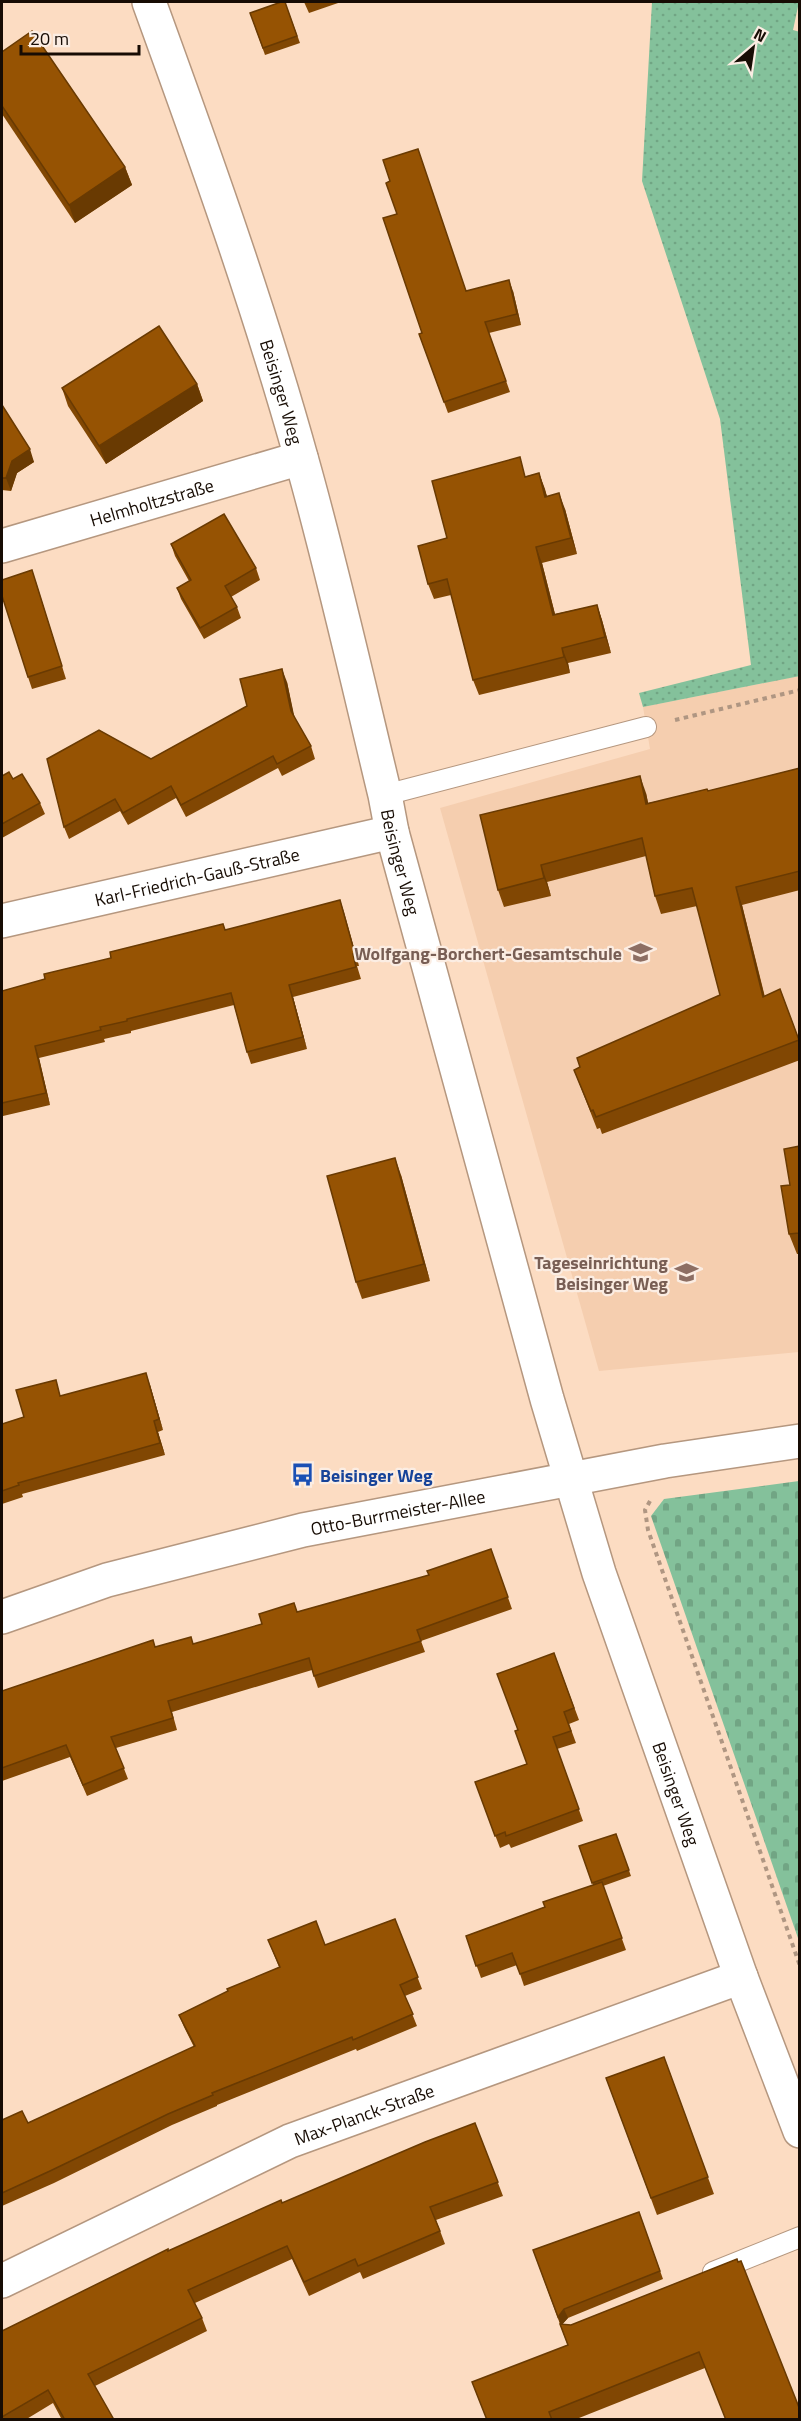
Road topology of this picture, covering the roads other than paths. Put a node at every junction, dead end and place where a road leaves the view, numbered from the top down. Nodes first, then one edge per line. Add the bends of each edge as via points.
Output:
1 (150, 2) edge
2 (301, 458) junction
3 (2, 546) edge
4 (646, 727) road end
5 (385, 795) junction
6 (392, 832) junction
7 (2, 921) edge
8 (800, 1441) edge
9 (572, 1478) junction
10 (2, 1617) edge
11 (741, 1977) junction
12 (800, 2130) edge
13 (800, 2236) edge
14 (2, 2281) edge
15 (691, 2281) edge

1 - 2 street, Beisinger Weg via 216,188
2 - 3 street, Helmholtzstraße
2 - 5 street, Beisinger Weg
4 - 5 lane
5 - 6 street, Beisinger Weg
6 - 7 street, Karl-Friedrich-Gauß-Straße
6 - 9 street, Beisinger Weg
8 - 9 street, Otto-Burrmeister-Allee
9 - 10 street, Otto-Burrmeister-Allee via 303,1530 107,1580
9 - 11 street, Beisinger Weg via 599,1573
11 - 12 street, Beisinger Weg
11 - 14 street, Max-Planck-Straße via 290,2141
13 - 15 lane

